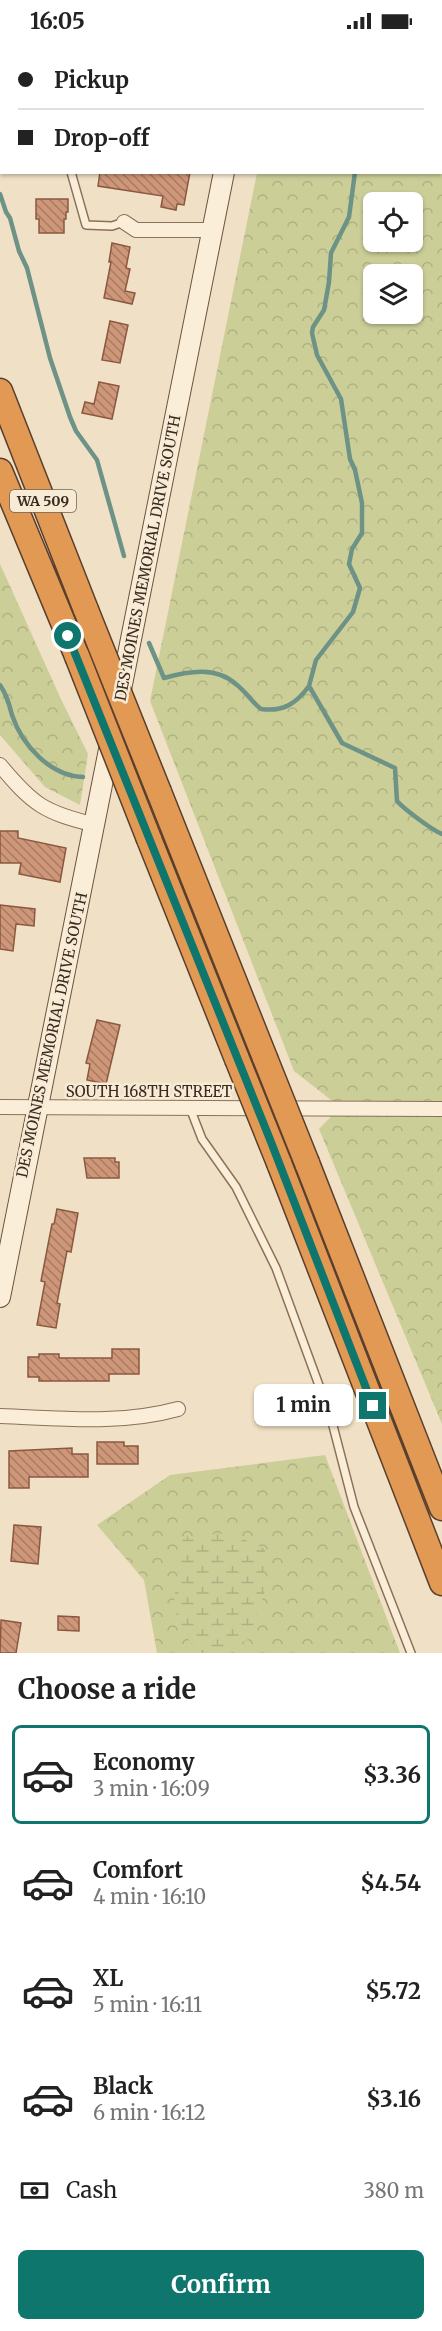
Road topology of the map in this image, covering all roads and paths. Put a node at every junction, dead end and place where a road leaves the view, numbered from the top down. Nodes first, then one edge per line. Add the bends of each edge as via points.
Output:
1 (72, 174) edge
2 (224, 174) edge
3 (124, 222) joint
4 (213, 230) junction
5 (0, 391) edge
6 (0, 471) edge
7 (0, 765) edge
8 (96, 825) junction
9 (0, 1107) edge
10 (37, 1108) junction
11 (190, 1108) junction
12 (442, 1109) edge
13 (0, 1297) edge
14 (178, 1409) dead end
15 (0, 1416) edge
16 (442, 1508) edge
17 (442, 1583) edge
18 (411, 1653) edge

1 - 3 lane via 86,225 112,226
2 - 4 main road, DES MOINES MEMORIAL DRIVE SOUTH
3 - 4 street via 136,230
4 - 8 main road, DES MOINES MEMORIAL DRIVE SOUTH
5 - 16 highway, WA 509, bridge
6 - 17 highway, WA 509, bridge via 279,1163
7 - 8 street via 42,808
8 - 10 main road, DES MOINES MEMORIAL DRIVE SOUTH
9 - 10 street, SOUTH 168TH STREET
10 - 11 street, SOUTH 168TH STREET
10 - 13 main road, DES MOINES MEMORIAL DRIVE SOUTH
11 - 12 street, SOUTH 168TH STREET
11 - 18 lane via 201,1139 236,1187 276,1268 331,1418 354,1507
14 - 15 street via 124,1420

